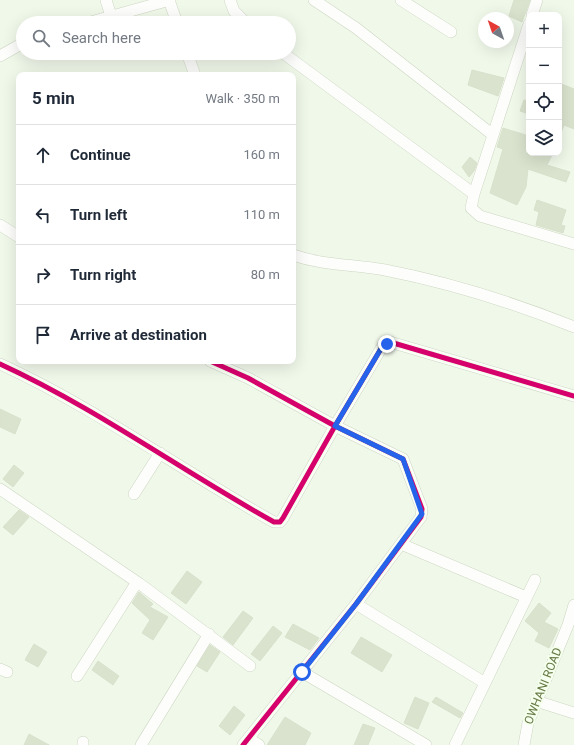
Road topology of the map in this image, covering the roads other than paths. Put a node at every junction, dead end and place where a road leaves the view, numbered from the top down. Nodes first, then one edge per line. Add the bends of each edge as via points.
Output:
1 (106, 0) edge
2 (170, 0) edge
3 (230, 0) edge
4 (314, 0) edge
5 (401, 0) edge
6 (537, 0) edge
7 (533, 12) edge
8 (111, 16) joint
9 (175, 16) edge
10 (239, 16) edge
11 (451, 32) dead end
12 (526, 33) edge
13 (16, 47) edge
14 (0, 56) edge
15 (190, 60) edge
16 (292, 60) edge
17 (194, 72) edge
18 (493, 135) junction
19 (474, 194) junction
20 (0, 225) edge
21 (16, 235) edge
22 (574, 244) edge
23 (296, 255) edge
24 (574, 327) edge
25 (0, 364) edge
26 (217, 364) edge
27 (574, 396) edge
28 (335, 426) junction
29 (160, 453) junction
30 (0, 488) edge
31 (134, 494) dead end
32 (401, 544) junction
33 (534, 580) dead end
34 (137, 582) junction
35 (526, 597) junction
36 (356, 604) junction
37 (574, 605) edge
38 (209, 634) junction
39 (250, 666) dead end
40 (302, 672) junction
41 (77, 676) dead end
42 (485, 683) junction
43 (536, 701) junction
44 (574, 713) edge
45 (246, 742) edge
46 (141, 745) edge
47 (259, 745) edge
48 (426, 745) edge
49 (455, 745) edge
50 (524, 745) edge

1 - 8 street
2 - 8 street
2 - 9 street
3 - 10 street
4 - 18 street via 356,28
5 - 11 street
6 - 7 street
12 - 18 street
13 - 14 street
15 - 17 street
16 - 19 street
18 - 19 street
19 - 22 street via 472,208 480,216
20 - 21 street
23 - 24 street via 331,265 383,270 438,281 500,298
25 - 29 street
26 - 28 street via 248,378
27 - 28 street via 390,342 382,347
28 - 29 street via 280,522 274,522 225,495
28 - 32 street via 400,457 405,462 422,514
29 - 31 street
30 - 34 street
32 - 35 street
32 - 36 street
33 - 35 street
34 - 38 street
34 - 41 street
35 - 42 street
36 - 40 street
36 - 42 street
37 - 43 street, OWHANI ROAD
38 - 39 street
38 - 46 street
40 - 45 street
40 - 48 street
42 - 49 street
43 - 44 street
43 - 50 street, OWHANI ROAD
45 - 47 street

